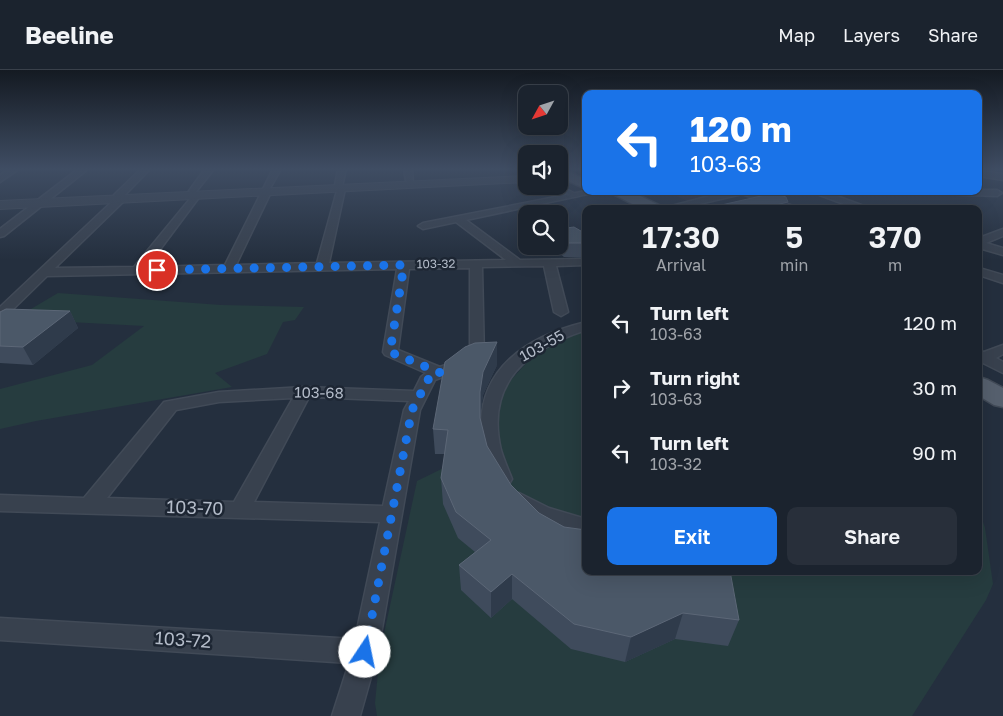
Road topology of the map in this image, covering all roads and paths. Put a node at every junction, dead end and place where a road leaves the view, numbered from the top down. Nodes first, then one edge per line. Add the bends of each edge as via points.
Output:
1 (66, 199) edge
2 (118, 199) edge
3 (190, 199) edge
4 (263, 199) edge
5 (337, 199) edge
6 (560, 199) edge
7 (613, 199) edge
8 (635, 199) edge
9 (707, 199) edge
10 (766, 199) edge
11 (837, 199) edge
12 (45, 200) junction
13 (0, 201) edge
14 (0, 205) edge
15 (531, 205) edge
16 (624, 205) edge
17 (647, 205) edge
18 (682, 205) edge
19 (784, 205) edge
20 (855, 205) edge
21 (518, 208) edge
22 (458, 220) junction
23 (423, 226) dead end
24 (1003, 232) edge
25 (568, 233) edge
26 (0, 234) edge
27 (582, 241) edge
28 (982, 242) edge
29 (982, 244) edge
30 (1003, 252) edge
31 (582, 262) edge
32 (517, 263) junction
33 (549, 263) junction
34 (476, 264) junction
35 (404, 265) junction
36 (322, 266) junction
37 (229, 268) junction
38 (138, 270) junction
39 (982, 271) edge
40 (46, 272) junction
41 (1003, 279) edge
42 (561, 312) dead end
43 (0, 314) edge
44 (582, 327) edge
45 (1003, 349) edge
46 (982, 360) edge
47 (982, 362) edge
48 (982, 363) edge
49 (1003, 368) edge
50 (441, 373) junction
51 (1003, 384) edge
52 (982, 387) edge
53 (304, 392) junction
54 (419, 396) junction
55 (1003, 399) edge
56 (0, 503) edge
57 (90, 505) junction
58 (240, 510) junction
59 (391, 514) junction
60 (582, 526) edge
61 (0, 628) edge
62 (365, 652) junction
63 (346, 716) edge

1 - 12 street
2 - 40 street
3 - 38 street
4 - 37 street
5 - 36 street
6 - 15 street
7 - 16 main road
8 - 17 main road
9 - 18 street
10 - 19 street
11 - 20 street
12 - 13 street
12 - 14 street
12 - 26 street
21 - 22 street
22 - 23 street
22 - 32 street
24 - 28 street
25 - 27 street
29 - 30 street
31 - 33 street, 103-32
32 - 33 street, 103-32
32 - 34 street, 103-32
33 - 42 street
34 - 35 street, 103-32
34 - 50 street via 477,358
35 - 36 street, 103-32
35 - 50 street via 390,352
36 - 37 street, 103-32
37 - 38 street, 103-32
38 - 40 street, 103-32
39 - 41 street
40 - 43 street
44 - 60 street, 103-55 via 544,342 508,366 495,386 489,411 494,456 511,492 542,514
45 - 46 street
47 - 49 street
48 - 51 main road
50 - 54 street via 429,378
52 - 55 main road
53 - 54 street, 103-68
53 - 57 street, 103-68 via 219,397 170,406
53 - 58 street
54 - 59 street via 412,410
56 - 57 street, 103-70
57 - 58 street, 103-70
58 - 59 street, 103-70
59 - 62 street
61 - 62 street, 103-72
62 - 63 street

